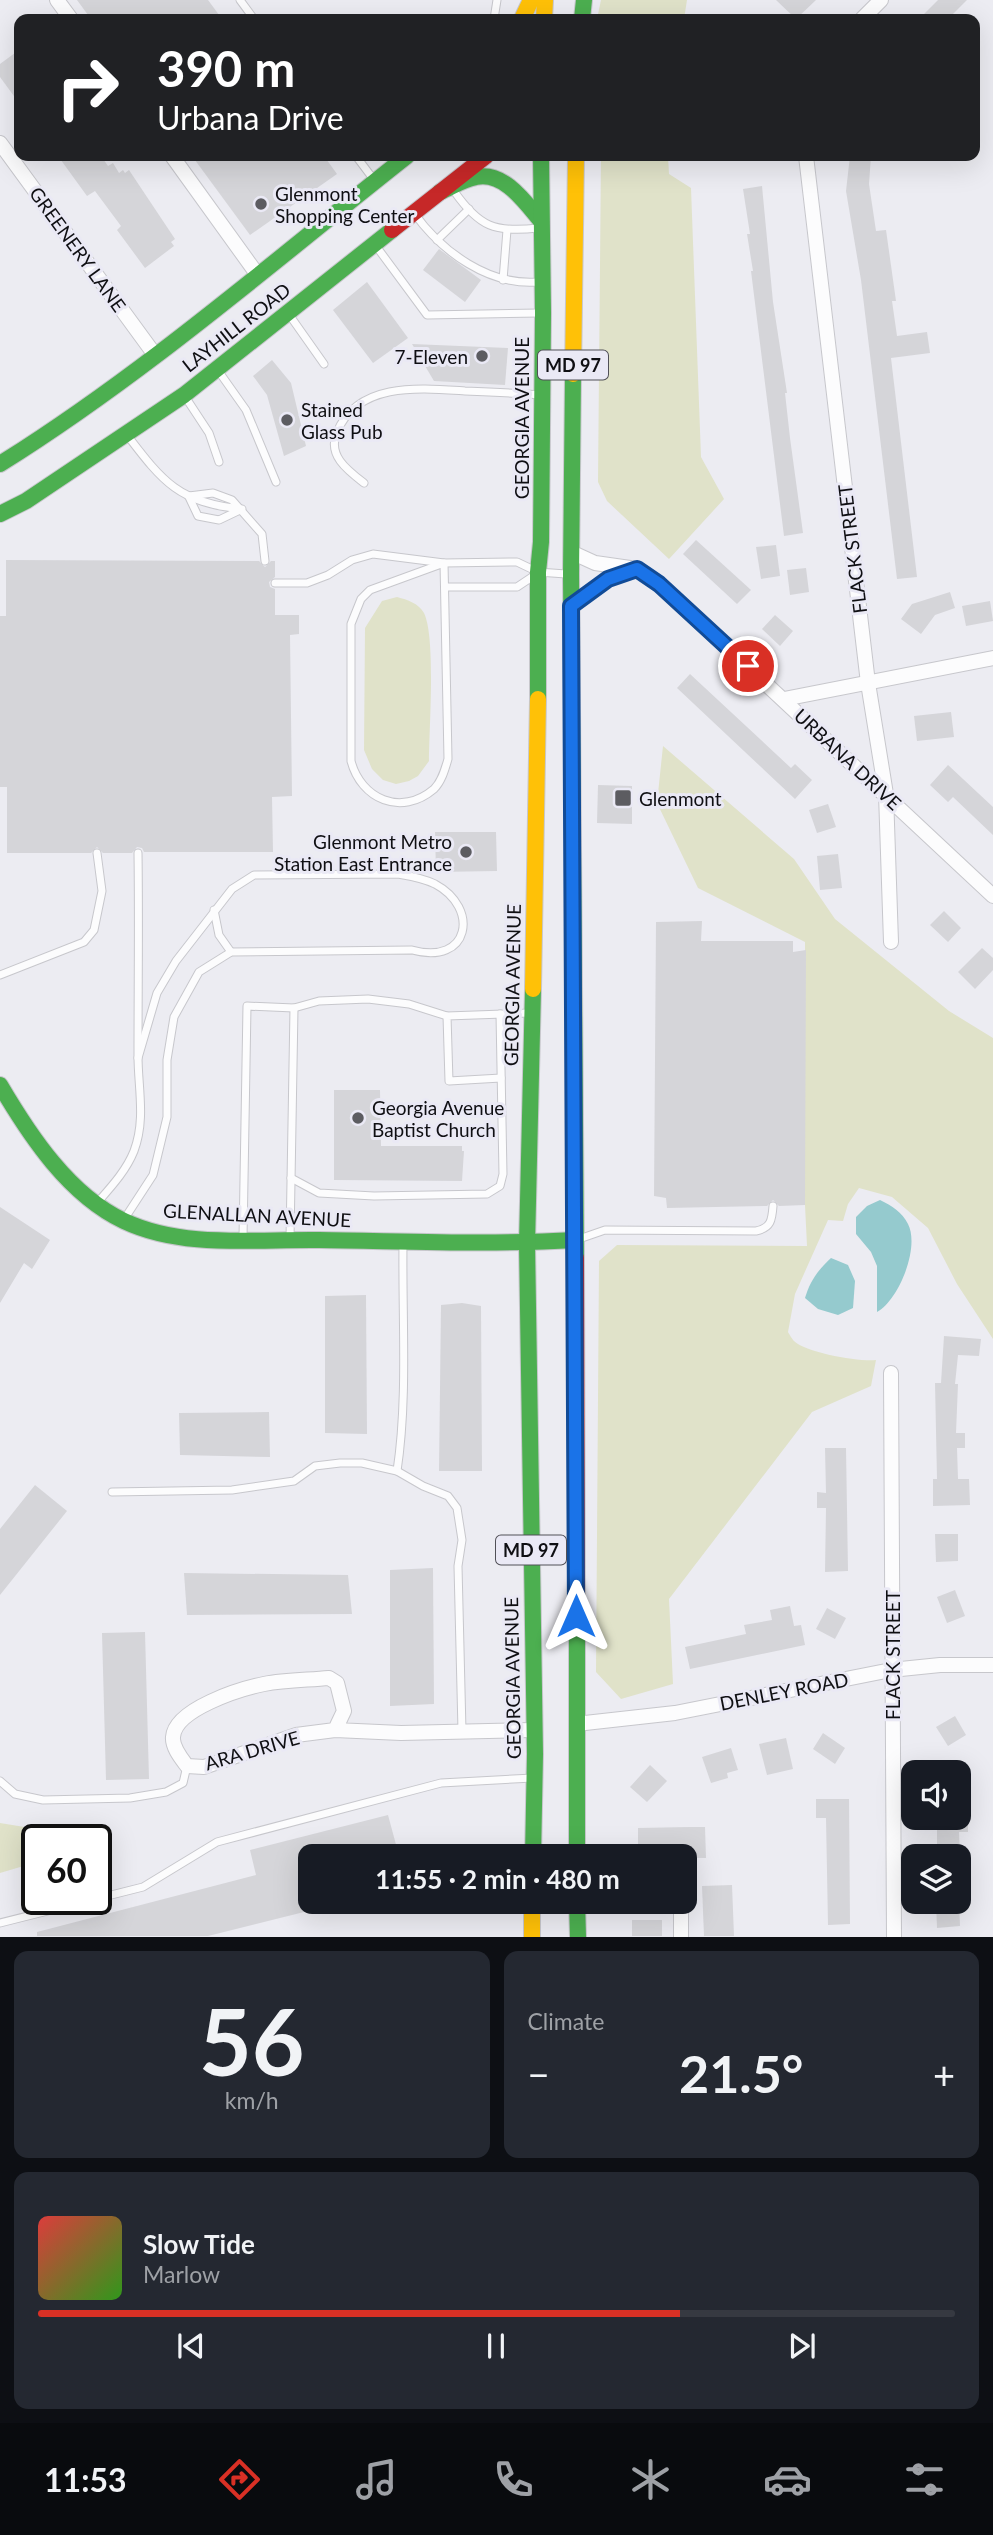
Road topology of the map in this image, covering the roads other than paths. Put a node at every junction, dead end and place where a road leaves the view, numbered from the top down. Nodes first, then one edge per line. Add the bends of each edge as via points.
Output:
1 (881, 0) edge
2 (867, 14) edge
3 (0, 143) edge
4 (176, 161) edge
5 (360, 161) edge
6 (400, 161) edge
7 (480, 161) edge
8 (541, 161) edge
9 (576, 161) edge
10 (807, 161) edge
11 (374, 181) junction
12 (446, 189) junction
13 (469, 209) junction
14 (413, 213) junction
15 (541, 225) junction
16 (507, 230) junction
17 (437, 240) junction
18 (374, 244) junction
19 (257, 274) junction
20 (503, 280) junction
21 (542, 282) junction
22 (288, 313) junction
23 (543, 313) junction
24 (155, 355) junction
25 (324, 364) dead end
26 (217, 369) junction
27 (184, 395) junction
28 (541, 395) junction
29 (126, 434) junction
30 (219, 462) dead end
31 (0, 464) edge
32 (276, 482) dead end
33 (364, 483) dead end
34 (189, 496) junction
35 (242, 509) junction
36 (0, 514) edge
37 (571, 552) junction
38 (265, 561) dead end
39 (444, 563) junction
40 (637, 569) junction
41 (538, 572) junction
42 (570, 574) junction
43 (275, 583) dead end
44 (445, 587) junction
45 (571, 606) junction
46 (993, 658) edge
47 (868, 683) junction
48 (784, 699) junction
49 (886, 794) junction
50 (97, 853) dead end
51 (138, 853) dead end
52 (993, 895) edge
53 (214, 910) junction
54 (891, 942) dead end
55 (231, 952) junction
56 (0, 975) edge
57 (294, 1008) junction
58 (533, 1013) junction
59 (500, 1014) junction
60 (447, 1016) junction
61 (138, 1058) junction
62 (501, 1078) junction
63 (0, 1085) edge
64 (291, 1178) junction
65 (97, 1203) junction
66 (773, 1206) dead end
67 (123, 1221) junction
68 (243, 1238) junction
69 (290, 1239) junction
70 (575, 1240) junction
71 (402, 1241) junction
72 (527, 1244) junction
73 (891, 1373) dead end
74 (397, 1471) junction
75 (112, 1492) dead end
76 (993, 1665) edge
77 (891, 1670) junction
78 (576, 1724) junction
79 (335, 1730) junction
80 (533, 1730) junction
81 (462, 1732) junction
82 (187, 1766) junction
83 (534, 1778) junction
84 (0, 1781) edge
85 (533, 1844) edge
86 (577, 1844) edge
87 (532, 1914) edge
88 (578, 1914) edge
89 (681, 1914) edge
90 (0, 1923) edge
91 (532, 1937) edge
92 (578, 1937) edge
93 (681, 1937) edge
94 (894, 1937) edge

1 - 2 street
3 - 24 street, GREENERY LANE
4 - 19 street
5 - 11 lane
6 - 11 main road, LAYHILL ROAD
7 - 12 main road, LAYHILL ROAD
8 - 15 main road, GEORGIA AVENUE / MD 97
9 - 37 main road, MD 97
10 - 47 street, FLACK STREET
11 - 19 main road, LAYHILL ROAD
12 - 13 lane
12 - 14 main road, LAYHILL ROAD
12 - 15 main road via 480,175 497,180 511,189
13 - 16 lane via 497,230
13 - 17 lane
14 - 17 lane
14 - 18 main road, LAYHILL ROAD
15 - 16 lane
15 - 21 main road, GEORGIA AVENUE / MD 97
16 - 20 lane
17 - 20 lane via 485,274
18 - 22 main road, LAYHILL ROAD
18 - 23 lane via 427,315
19 - 24 main road, LAYHILL ROAD
20 - 21 lane
21 - 23 main road, GEORGIA AVENUE / MD 97
22 - 25 lane
22 - 26 main road, LAYHILL ROAD
23 - 28 main road, GEORGIA AVENUE / MD 97
24 - 31 main road, LAYHILL ROAD
26 - 27 main road, LAYHILL ROAD
26 - 32 lane via 246,410
27 - 29 main road, LAYHILL ROAD
27 - 30 lane via 209,433
28 - 33 lane via 409,388 372,396 340,425 333,440 344,468
28 - 41 main road, GEORGIA AVENUE / MD 97
29 - 34 lane via 160,477
29 - 36 main road, LAYHILL ROAD
34 - 35 lane
34 - 35 lane via 198,516 219,520
35 - 38 lane via 262,534
37 - 40 street, URBANA DRIVE via 595,564
37 - 42 main road, MD 97
39 - 41 lane via 517,562
39 - 43 lane via 373,554 307,583
39 - 44 lane
39 - 44 lane via 370,590 351,624 351,761 361,785 384,800 411,801 435,788 448,758
40 - 45 street via 608,579
40 - 48 street, URBANA DRIVE
41 - 42 lane
41 - 44 lane via 517,587
41 - 58 main road, GEORGIA AVENUE / MD 97
42 - 45 main road, MD 97
45 - 70 main road, MD 97
46 - 47 street
47 - 48 street
47 - 49 street, FLACK STREET
48 - 49 street, URBANA DRIVE
49 - 52 street, URBANA DRIVE
49 - 54 street, FLACK STREET
50 - 56 lane via 101,901 94,929 84,942
51 - 61 lane
53 - 55 lane via 219,936
53 - 55 lane via 232,889 254,875 398,874 436,885 460,908 464,926 449,950 431,955 412,950
53 - 61 lane via 157,993
55 - 67 lane via 199,972 173,1017 167,1117 160,1149 153,1175
57 - 60 lane via 319,1001 368,999 409,1004
57 - 64 lane
57 - 68 lane via 247,1006
58 - 59 lane
58 - 72 main road, GEORGIA AVENUE / MD 97
59 - 60 lane
59 - 62 lane
60 - 62 lane via 449,1081
61 - 65 lane via 142,1112 134,1150
62 - 64 lane via 503,1174 494,1191 319,1193
63 - 65 main road, GLENALLAN AVENUE via 48,1157
64 - 69 lane
65 - 67 main road, GLENALLAN AVENUE
66 - 70 lane via 771,1222 756,1231 605,1230
67 - 68 main road, GLENALLAN AVENUE via 157,1233
68 - 69 main road, GLENALLAN AVENUE
69 - 71 main road, GLENALLAN AVENUE
70 - 72 main road, GLENALLAN AVENUE
70 - 78 main road, MD 97
71 - 72 main road, GLENALLAN AVENUE
71 - 74 lane
72 - 80 main road, GEORGIA AVENUE / MD 97
73 - 77 street, FLACK STREET
74 - 75 lane via 340,1462 315,1466 294,1481 232,1490
74 - 81 lane via 448,1496 457,1508 462,1540 458,1566
76 - 77 street, DENLEY ROAD
77 - 78 street, DENLEY ROAD via 675,1713
77 - 94 street, FLACK STREET
78 - 86 main road, MD 97
79 - 81 street, ARA DRIVE
79 - 82 street, ARA DRIVE via 296,1735 204,1767
79 - 82 street, ARA DRIVE via 344,1711 337,1683 330,1678 263,1684 189,1712 176,1725 173,1739
80 - 81 street, ARA DRIVE
80 - 83 main road, GEORGIA AVENUE / MD 97
82 - 84 lane via 183,1783 166,1792 130,1798 43,1800 15,1794
83 - 85 main road, GEORGIA AVENUE / MD 97
83 - 90 lane via 442,1783 217,1842 143,1887
87 - 91 main road
88 - 92 main road
89 - 93 street

